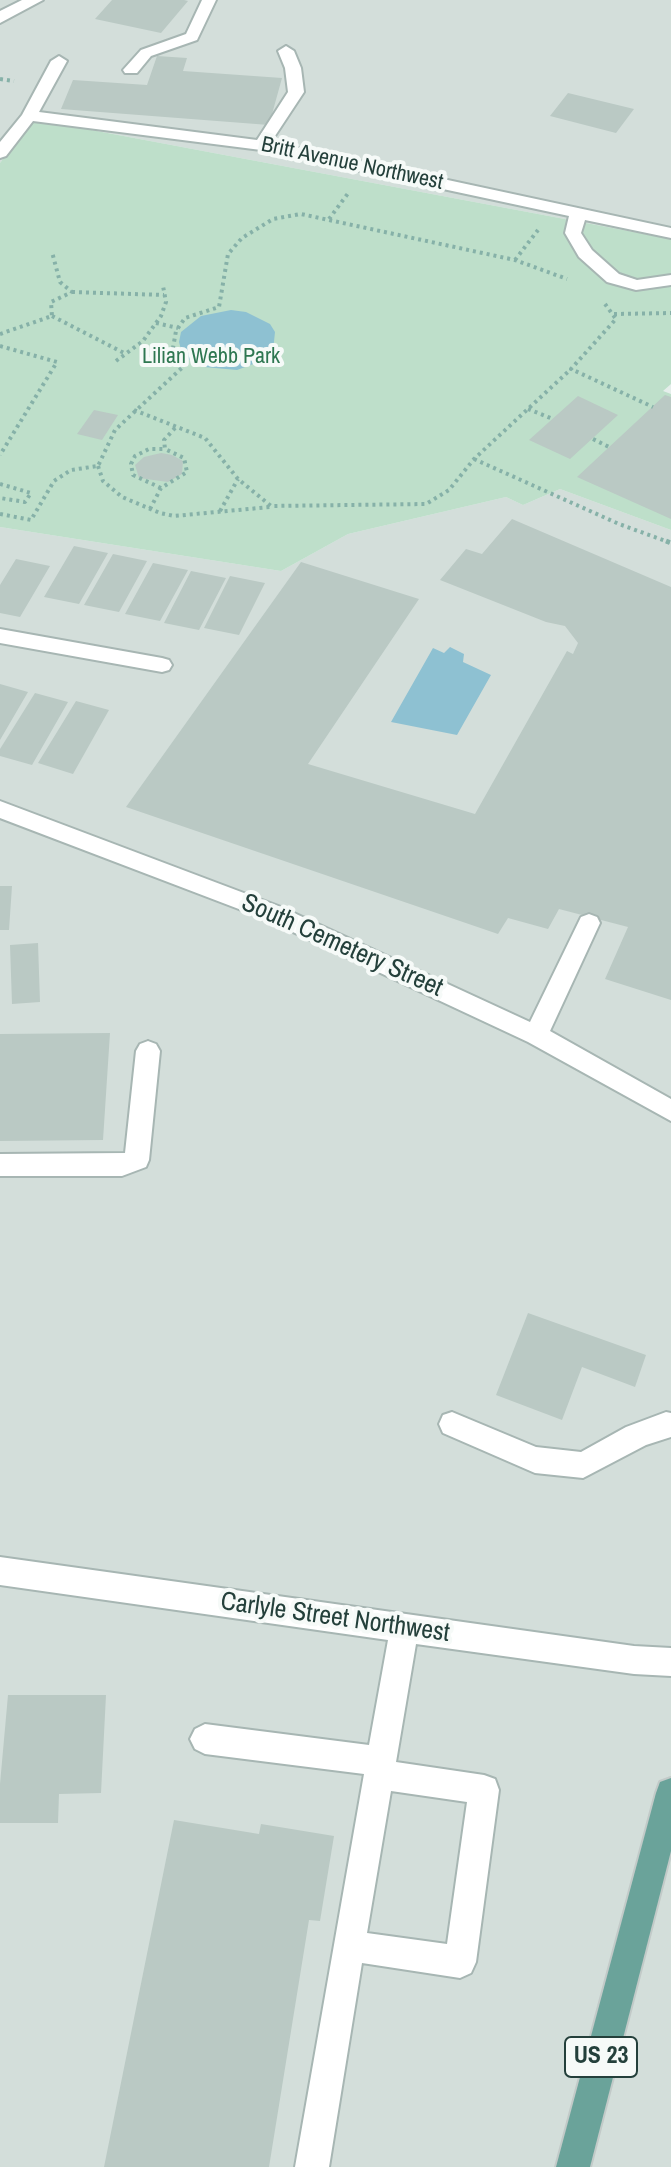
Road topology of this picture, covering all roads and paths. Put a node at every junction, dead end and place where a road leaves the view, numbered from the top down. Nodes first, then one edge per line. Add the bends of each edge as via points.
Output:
1 (36, 0) edge
2 (209, 0) edge
3 (0, 18) edge
4 (286, 51) dead end
5 (59, 61) dead end
6 (131, 70) dead end
7 (29, 116) junction
8 (261, 145) junction
9 (0, 153) edge
10 (349, 191) dead end
11 (578, 213) junction
12 (329, 220) junction
13 (542, 227) dead end
14 (671, 233) edge
15 (52, 252) dead end
16 (515, 260) junction
17 (671, 280) edge
18 (576, 285) dead end
19 (163, 286) dead end
20 (72, 292) junction
21 (164, 295) junction
22 (595, 297) dead end
23 (52, 316) junction
24 (156, 323) junction
25 (178, 328) junction
26 (0, 334) edge
27 (0, 346) edge
28 (126, 354) junction
29 (116, 361) dead end
30 (571, 369) junction
31 (653, 407) dead end
32 (528, 409) junction
33 (134, 410) junction
34 (553, 419) dead end
35 (176, 427) junction
36 (593, 439) dead end
37 (609, 447) dead end
38 (165, 449) junction
39 (0, 455) edge
40 (474, 459) junction
41 (98, 466) junction
42 (238, 479) junction
43 (0, 484) edge
44 (161, 488) junction
45 (0, 498) edge
46 (271, 506) junction
47 (150, 509) junction
48 (220, 512) junction
49 (0, 514) edge
50 (671, 543) edge
51 (0, 636) edge
52 (162, 665) dead end
53 (0, 809) edge
54 (589, 923) dead end
55 (536, 1035) junction
56 (148, 1051) dead end
57 (671, 1111) edge
58 (0, 1165) edge
59 (452, 1424) dead end
60 (671, 1425) edge
61 (0, 1571) edge
62 (405, 1627) junction
63 (671, 1662) edge
64 (205, 1739) dead end
65 (380, 1768) junction
66 (671, 1793) edge
67 (350, 1946) junction
68 (312, 2167) edge
69 (573, 2167) edge

1 - 3 street
2 - 6 street via 192,37 146,53
4 - 8 street via 296,92
5 - 7 street
7 - 8 street, Britt Avenue Northwest
7 - 9 street
8 - 11 street, Britt Avenue Northwest
10 - 12 path
11 - 14 street, Britt Avenue Northwest
11 - 17 street via 573,233 585,253 613,278 636,285
12 - 16 path
12 - 25 path via 301,214 273,219 242,238 228,254 219,307 185,318
13 - 16 path
15 - 20 path via 60,282
16 - 18 path
19 - 21 path
20 - 21 path
20 - 23 path via 51,302
21 - 24 path
22 - 30 path via 616,319
23 - 26 path
23 - 28 path
24 - 25 path
24 - 28 path
25 - 33 path via 173,348 185,365
27 - 39 path via 57,362
28 - 29 path
30 - 31 path
30 - 32 path
32 - 34 path
32 - 40 path
33 - 35 path
33 - 41 path via 115,430
35 - 38 path via 164,440
35 - 42 path via 205,438
36 - 37 path
38 - 44 path via 184,458 188,467 183,477
38 - 44 path via 149,449 131,464 133,475
40 - 46 path via 449,490 426,504
40 - 50 path
41 - 47 path via 103,481 122,497
41 - 49 path via 71,470 54,481 31,520
42 - 46 path
42 - 48 path
43 - 45 path via 31,493 25,502
44 - 47 path
46 - 48 path
47 - 48 path via 174,516
51 - 52 street
53 - 55 street, South Cemetery Street via 273,913
54 - 55 street
55 - 57 street, South Cemetery Street
56 - 58 street via 137,1160 122,1165
59 - 60 street via 535,1460 583,1465 636,1436
61 - 62 street, Carlyle Street Northwest
62 - 63 street, Carlyle Street Northwest
62 - 65 street
64 - 65 street
65 - 67 street
65 - 67 street via 484,1790 460,1962
66 - 69 main road, US 23
67 - 68 street

